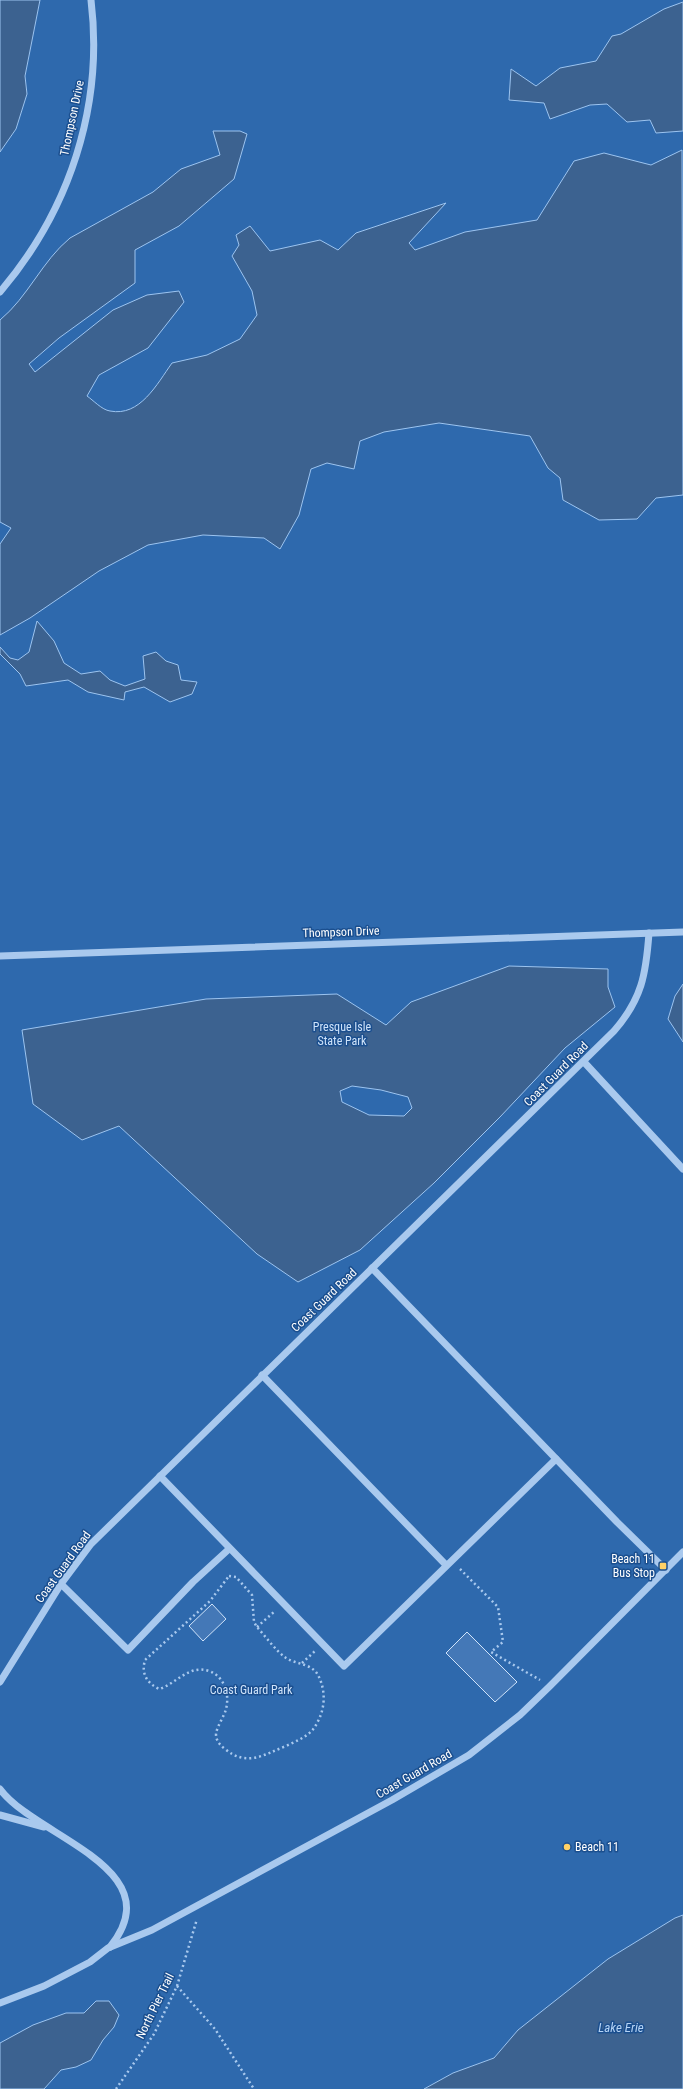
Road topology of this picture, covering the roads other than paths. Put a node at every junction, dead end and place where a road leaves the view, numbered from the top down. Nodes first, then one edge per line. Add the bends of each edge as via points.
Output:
1 (91, 0) edge
2 (0, 292) edge
3 (683, 932) edge
4 (649, 933) junction
5 (0, 956) edge
6 (584, 1062) junction
7 (683, 1169) edge
8 (372, 1268) junction
9 (262, 1375) junction
10 (556, 1459) junction
11 (160, 1476) junction
12 (229, 1549) junction
13 (683, 1552) edge
14 (449, 1562) junction
15 (666, 1570) junction
16 (61, 1584) junction
17 (0, 1682) edge
18 (0, 1789) edge
19 (0, 1815) edge
20 (48, 1828) junction
21 (108, 1948) junction
22 (0, 2003) edge

1 - 2 street, Thompson Drive via 94,59 90,100 80,146 67,185 43,233
3 - 4 street, Thompson Drive
4 - 5 street, Thompson Drive
4 - 6 street, Coast Guard Road via 640,993 630,1013
6 - 7 street
6 - 8 street, Coast Guard Road
8 - 9 street, Coast Guard Road
8 - 10 street
9 - 11 street, Coast Guard Road
9 - 14 street
10 - 14 street
10 - 15 street
11 - 12 street
11 - 16 street, Coast Guard Road via 91,1544
12 - 14 street via 344,1666
12 - 16 street via 193,1582 128,1650
13 - 15 street, Coast Guard Road
15 - 21 street, Coast Guard Road via 550,1686 490,1739 440,1773 152,1930
16 - 17 street, Coast Guard Road
18 - 20 street, Coast Guard Road
19 - 20 street
20 - 21 street, Coast Guard Road via 108,1868 126,1897 124,1924
21 - 22 street, Coast Guard Road via 67,1975 22,1996

